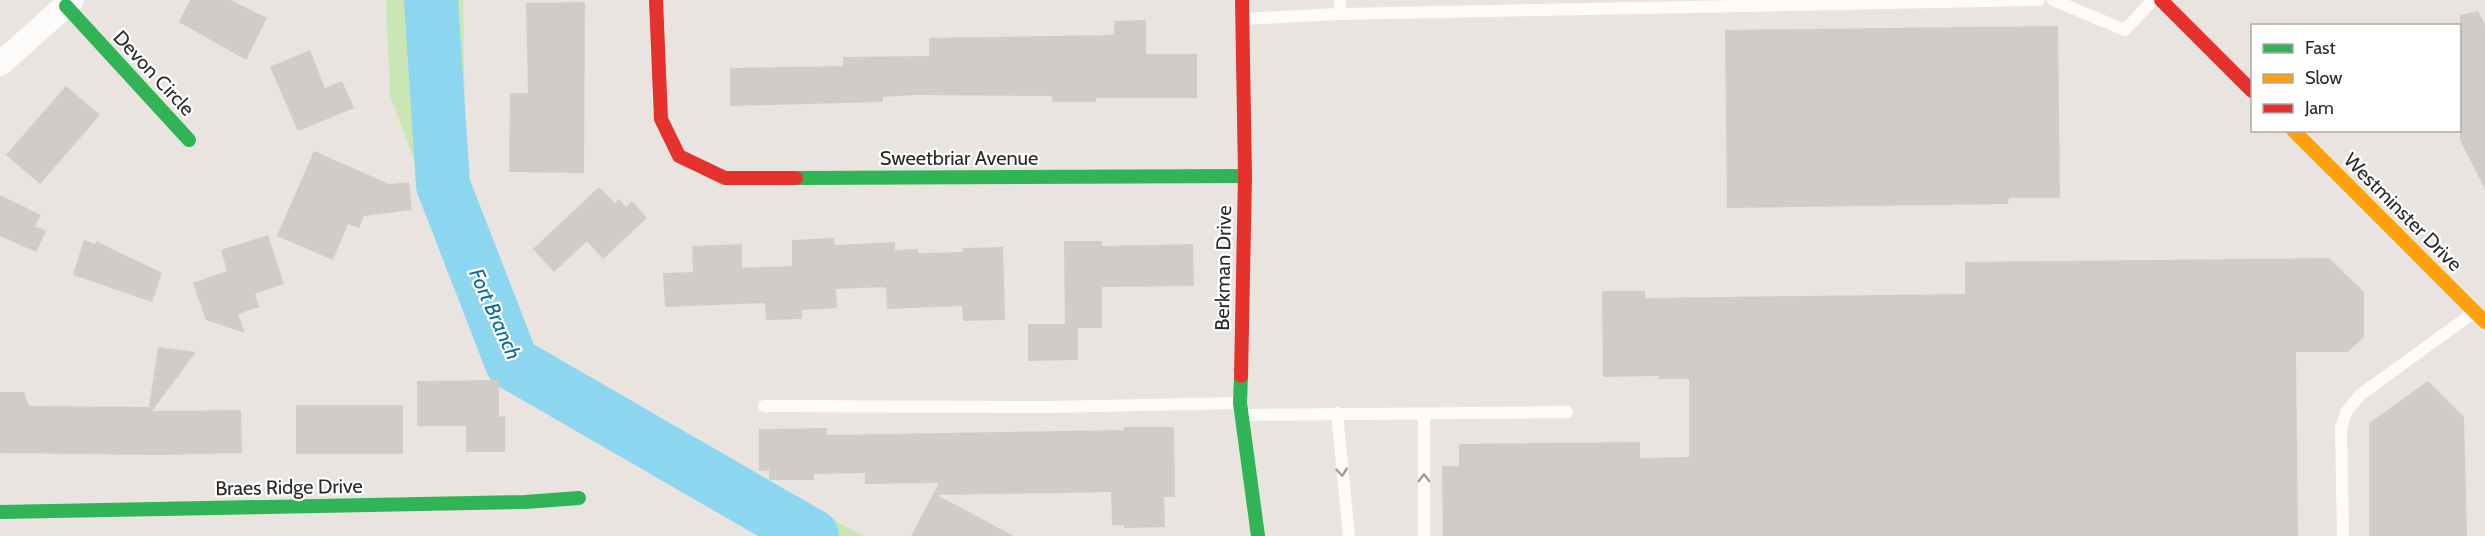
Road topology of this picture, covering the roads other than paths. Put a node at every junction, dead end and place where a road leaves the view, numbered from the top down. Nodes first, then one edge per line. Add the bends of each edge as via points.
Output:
1 (656, 0) edge
2 (1242, 0) edge
3 (1340, 0) edge
4 (2039, 0) edge
5 (2053, 0) edge
6 (2153, 0) edge
7 (2161, 0) edge
8 (69, 3) edge
9 (1690, 3) edge
10 (1415, 6) edge
11 (1340, 14) junction
12 (1241, 19) junction
13 (0, 64) edge
14 (2251, 88) edge
15 (2295, 132) edge
16 (189, 140) dead end
17 (1245, 176) junction
18 (2480, 317) edge
19 (764, 406) dead end
20 (1240, 409) junction
21 (1567, 412) dead end
22 (1336, 413) junction
23 (1424, 414) junction
24 (579, 498) dead end
25 (0, 512) edge
26 (1258, 536) edge
27 (1349, 536) edge
28 (1424, 536) edge
29 (2343, 536) edge

1 - 17 street, Sweetbriar Avenue via 661,119 679,156 725,178
2 - 12 street, Berkman Drive
3 - 11 lane
4 - 9 lane
5 - 6 lane via 2125,30
7 - 14 street
8 - 13 street
8 - 16 street, Devon Circle
9 - 10 lane
10 - 11 lane
11 - 12 lane
12 - 17 street, Berkman Drive
15 - 18 street, Westminster Drive
17 - 20 street, Berkman Drive
18 - 29 lane via 2360,395 2346,412 2341,428
19 - 20 lane
20 - 22 lane
20 - 26 street, Berkman Drive
21 - 23 lane
22 - 23 lane
22 -> 27 lane
28 -> 23 lane
24 - 25 street, Braes Ridge Drive

